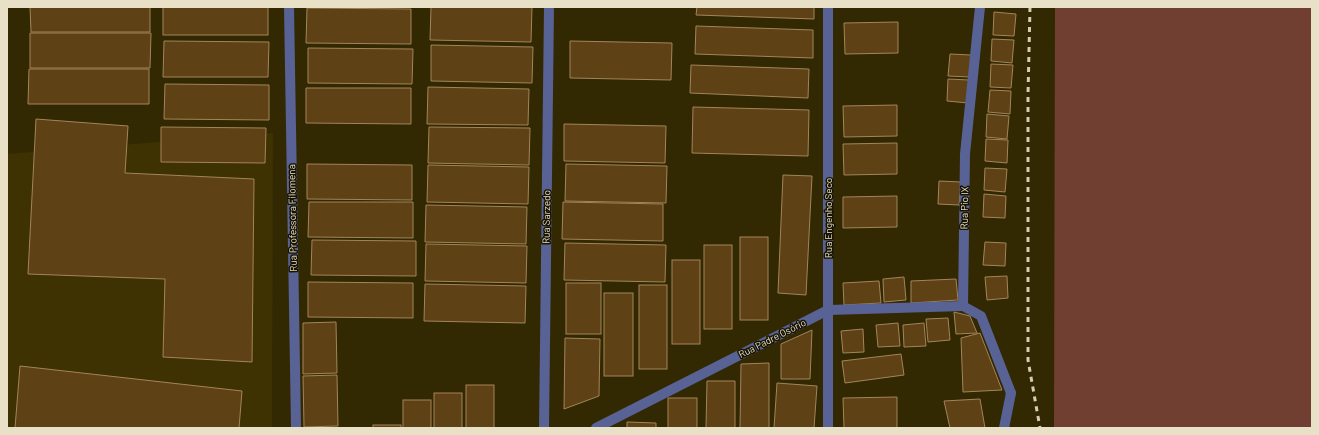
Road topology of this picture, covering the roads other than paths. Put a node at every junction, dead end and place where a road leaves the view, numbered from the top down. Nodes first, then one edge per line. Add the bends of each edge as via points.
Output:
1 (289, 7) edge
2 (549, 7) edge
3 (828, 7) edge
4 (980, 7) edge
5 (963, 306) junction
6 (828, 310) junction
7 (296, 428) edge
8 (544, 428) edge
9 (596, 428) edge
10 (828, 428) edge
11 (1004, 428) edge

1 - 7 street, Rua Professora Filomena
2 - 8 street, Rua Sarzedo
3 - 6 street, Rua Engenho Seco
4 - 5 street, Rua Pio IX via 965,154
5 - 6 street, Rua Padre Osório
5 - 11 street via 981,316 1011,393
6 - 9 street, Rua Padre Osório
6 - 10 street, Rua Engenho Seco

